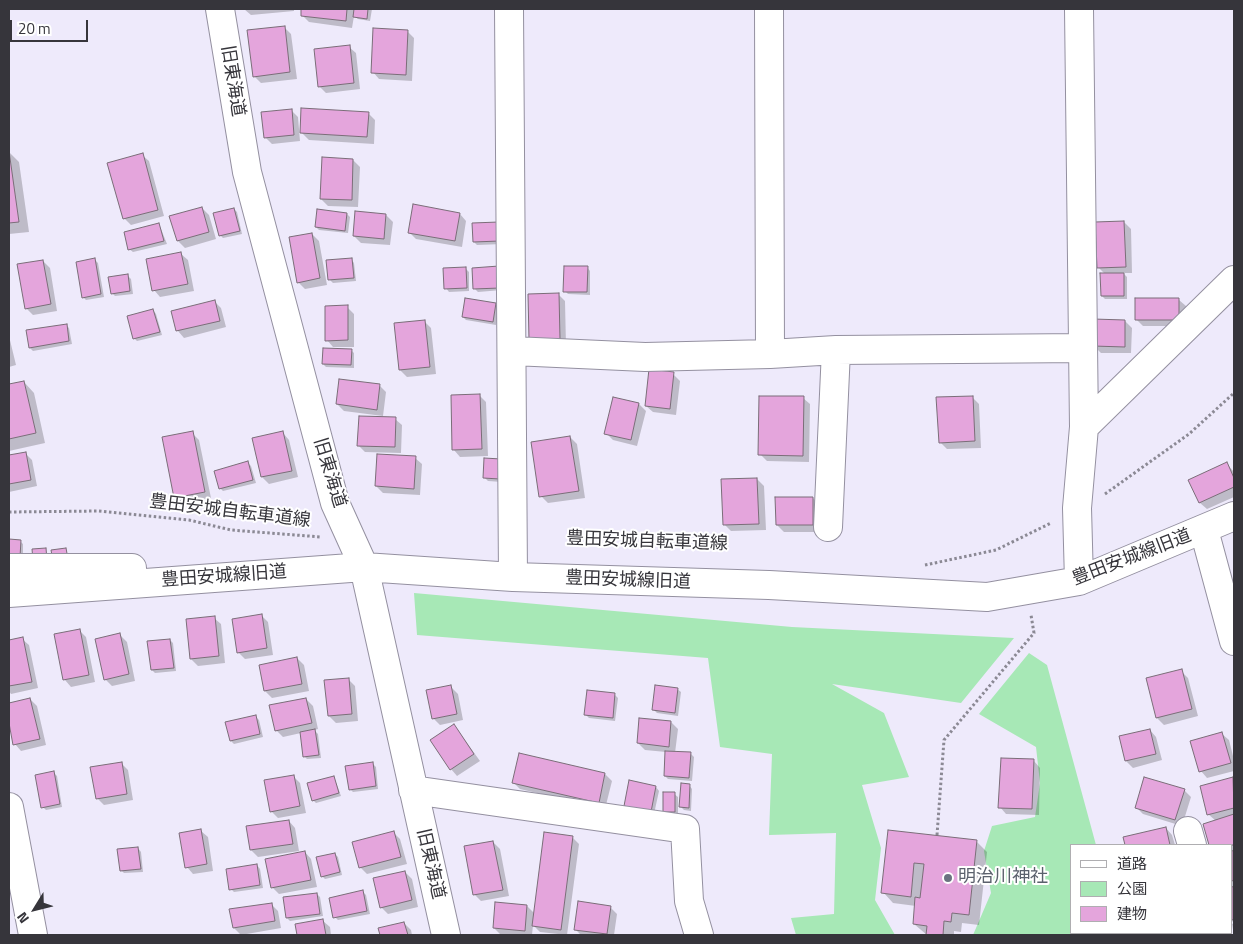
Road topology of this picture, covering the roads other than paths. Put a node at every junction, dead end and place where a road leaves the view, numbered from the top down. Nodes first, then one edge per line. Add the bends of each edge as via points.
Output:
1 (220, 9) edge
2 (509, 9) edge
3 (770, 9) edge
4 (1079, 9) edge
5 (1234, 280) edge
6 (1083, 348) junction
7 (836, 350) junction
8 (513, 351) junction
9 (770, 354) junction
10 (1084, 427) junction
11 (1234, 516) edge
12 (828, 527) dead end
13 (1204, 530) junction
14 (364, 567) junction
15 (9, 568) edge
16 (514, 577) junction
17 (1079, 582) junction
18 (9, 593) edge
19 (1234, 642) edge
20 (413, 790) junction
21 (9, 807) edge
22 (33, 935) edge
23 (446, 935) edge
24 (699, 935) edge

1 - 14 street, 旧東海道 via 247,172 335,503
2 - 8 street
3 - 9 street
4 - 6 street
5 - 10 street
6 - 7 street
6 - 10 street
7 - 9 street
7 - 12 street
8 - 9 street via 645,357
8 - 16 street
10 - 17 street via 1077,508
11 - 13 street, 豊田安城線旧道
13 - 17 street, 豊田安城線旧道
13 - 19 street
14 - 15 street
14 - 16 street, 豊田安城線旧道
14 - 18 street, 豊田安城線旧道
14 - 20 street, 旧東海道
16 - 17 street, 豊田安城線旧道 via 769,585 987,597
20 - 23 street, 旧東海道
20 - 24 street via 685,829 689,900
21 - 22 street

